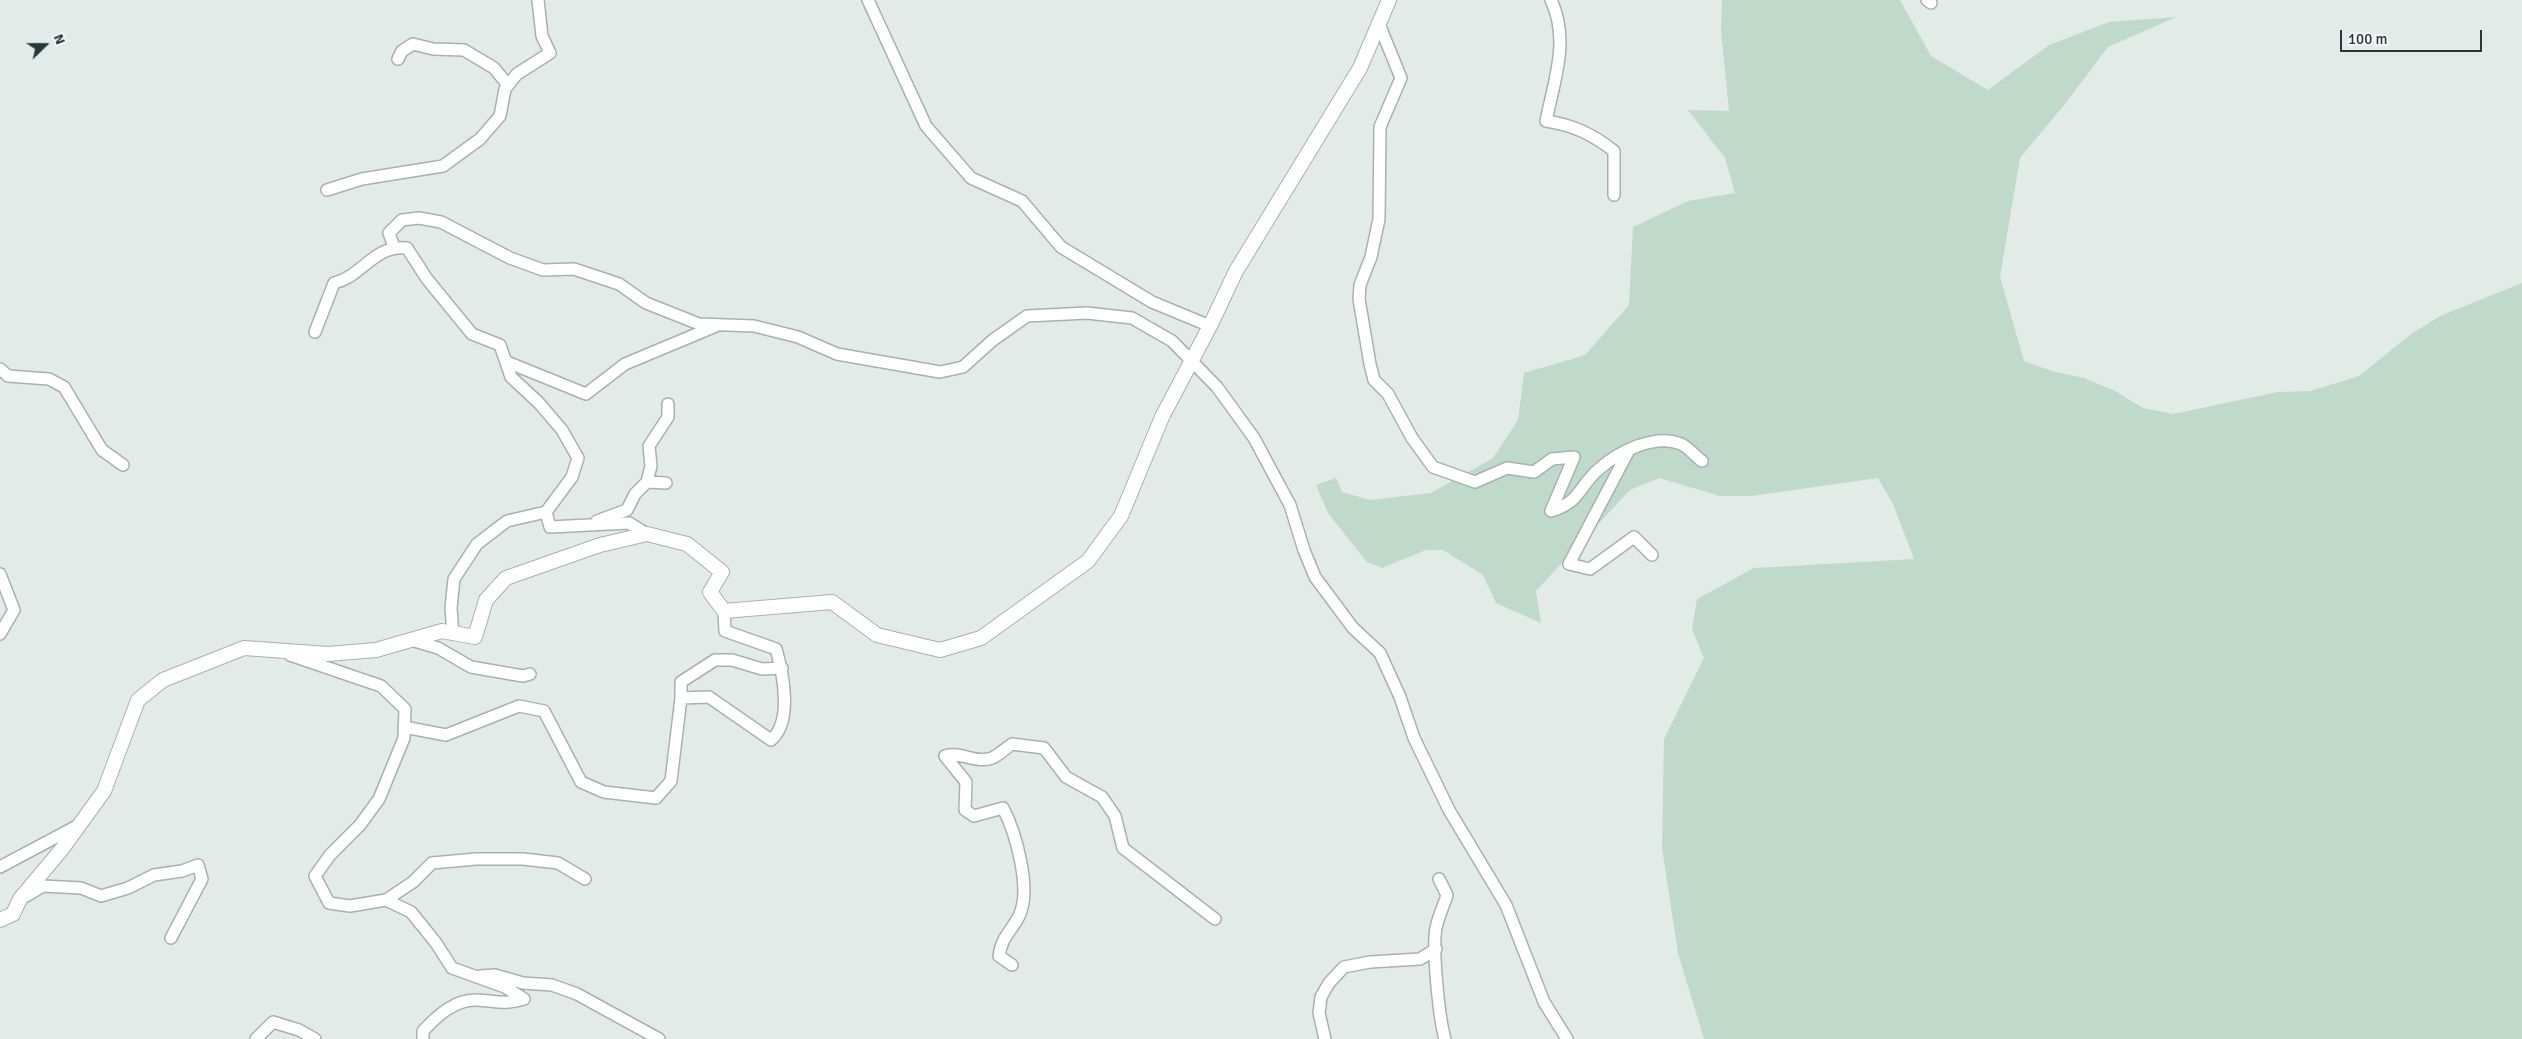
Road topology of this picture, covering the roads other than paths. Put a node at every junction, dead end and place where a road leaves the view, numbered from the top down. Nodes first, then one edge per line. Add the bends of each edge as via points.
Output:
1 (538, 0) edge
2 (868, 0) edge
3 (1390, 0) edge
4 (1551, 0) edge
5 (1379, 24) junction
6 (398, 60) dead end
7 (508, 85) junction
8 (327, 190) dead end
9 (1614, 195) dead end
10 (394, 246) junction
11 (718, 325) junction
12 (1210, 326) junction
13 (315, 332) dead end
14 (1192, 361) junction
15 (507, 362) junction
16 (0, 369) edge
17 (668, 404) dead end
18 (1630, 449) junction
19 (1702, 461) dead end
20 (123, 464) dead end
21 (647, 482) junction
22 (666, 483) dead end
23 (546, 512) junction
24 (581, 526) junction
25 (648, 534) junction
26 (1652, 555) dead end
27 (0, 574) edge
28 (724, 611) junction
29 (0, 634) edge
30 (454, 634) junction
31 (410, 640) junction
32 (276, 650) junction
33 (782, 668) junction
34 (530, 674) dead end
35 (681, 698) junction
36 (404, 727) junction
37 (77, 826) junction
38 (0, 867) edge
39 (585, 878) dead end
40 (1439, 879) dead end
41 (20, 899) junction
42 (386, 900) junction
43 (0, 920) edge
44 (1215, 920) dead end
45 (171, 938) dead end
46 (1436, 949) junction
47 (1012, 965) dead end
48 (471, 976) junction
49 (256, 1039) edge
50 (315, 1039) edge
51 (423, 1039) edge
52 (659, 1039) edge
53 (1325, 1039) edge
54 (1445, 1039) edge
55 (1567, 1039) edge

1 - 7 street via 542,36 550,53 517,74
2 - 12 street via 926,126 972,178 1022,201 1061,247 1152,302
3 - 5 street
4 - 9 street via 1561,58 1546,122 1566,124 1593,135 1614,151
5 - 12 street via 1360,68 1236,271
5 - 18 street via 1401,78 1380,128 1379,219 1371,257 1360,285 1359,300 1374,380 1388,394 1412,438 1433,466 1455,476 1475,482 1507,468 1534,472 1552,458 1574,457 1551,511 1568,506 1599,469
6 - 7 street via 402,51 413,44 433,49 464,50 494,68
7 - 8 street via 500,116 480,139 443,166 362,179
10 - 11 street via 389,233 402,220 419,218 441,222 510,258 543,270 574,269 619,284 646,304 699,324
10 - 13 street via 369,260 345,280 334,283
10 - 15 street via 407,248 467,329 500,345
11 - 14 street via 754,326 798,337 837,354 940,372 963,367 1027,316 1087,313 1132,318 1172,341
11 - 15 street via 625,364 586,394
12 - 14 street
14 - 28 street via 1162,418 1121,516 1088,561 981,638 940,650 877,635 832,602
14 - 55 street via 1234,410 1274,472 1290,505 1315,578 1353,628 1380,653 1414,738 1449,810 1506,905 1544,1002
15 - 23 street via 511,377 562,430 578,458 572,477
16 - 20 street via 8,376 49,379 64,387 102,450
17 - 21 street via 668,417 649,446 651,466
18 - 19 street via 1660,440 1681,444
18 - 26 street via 1569,564 1590,569 1634,537
21 - 22 street
21 - 24 street via 626,510
23 - 24 street via 550,527
23 - 30 street via 507,521 477,544 454,579 451,608
24 - 25 street via 630,523
25 - 28 street via 688,544 722,572 710,592
25 - 30 street via 600,544 506,578 486,600 475,637
27 - 29 street via 14,610
28 - 33 street via 725,631 776,649
30 - 31 street via 442,631
31 - 32 street via 376,650 328,654
31 - 34 street via 438,648 471,667 523,676
32 - 36 street via 381,686 405,709
32 - 37 street via 244,648 163,680 138,700 104,791
33 - 35 street via 762,669 732,660 715,660 681,682
33 - 35 street via 786,704 776,736 771,740 708,697
35 - 36 street via 671,780 656,798 604,792 580,782 544,711 519,706 446,735
36 - 42 street via 404,738 379,799 315,876 329,903 350,906
37 - 38 street
37 - 41 street
39 - 42 street via 558,863 532,860 476,859 432,863
40 - 46 street via 1447,894 1436,928
41 - 43 street via 13,914
41 - 45 street via 43,886 81,888 101,896 128,888 154,875 198,865 202,879
42 - 48 street via 411,912 452,968
44 - 47 street via 1124,848 1115,816 1102,796 1066,777 1044,748 1012,744 992,758 978,760 954,753 945,756 966,782 965,810 974,816 1003,808 1013,827 1024,900 1019,916 1001,942 999,956
46 - 53 street via 1420,959 1344,967 1321,997 1319,1013
46 - 54 street via 1440,1024
48 - 51 street via 505,987 524,999 508,1004 475,1000 443,1010 423,1031
48 - 52 street via 495,975 523,983 552,985 577,994
49 - 50 street via 273,1022

